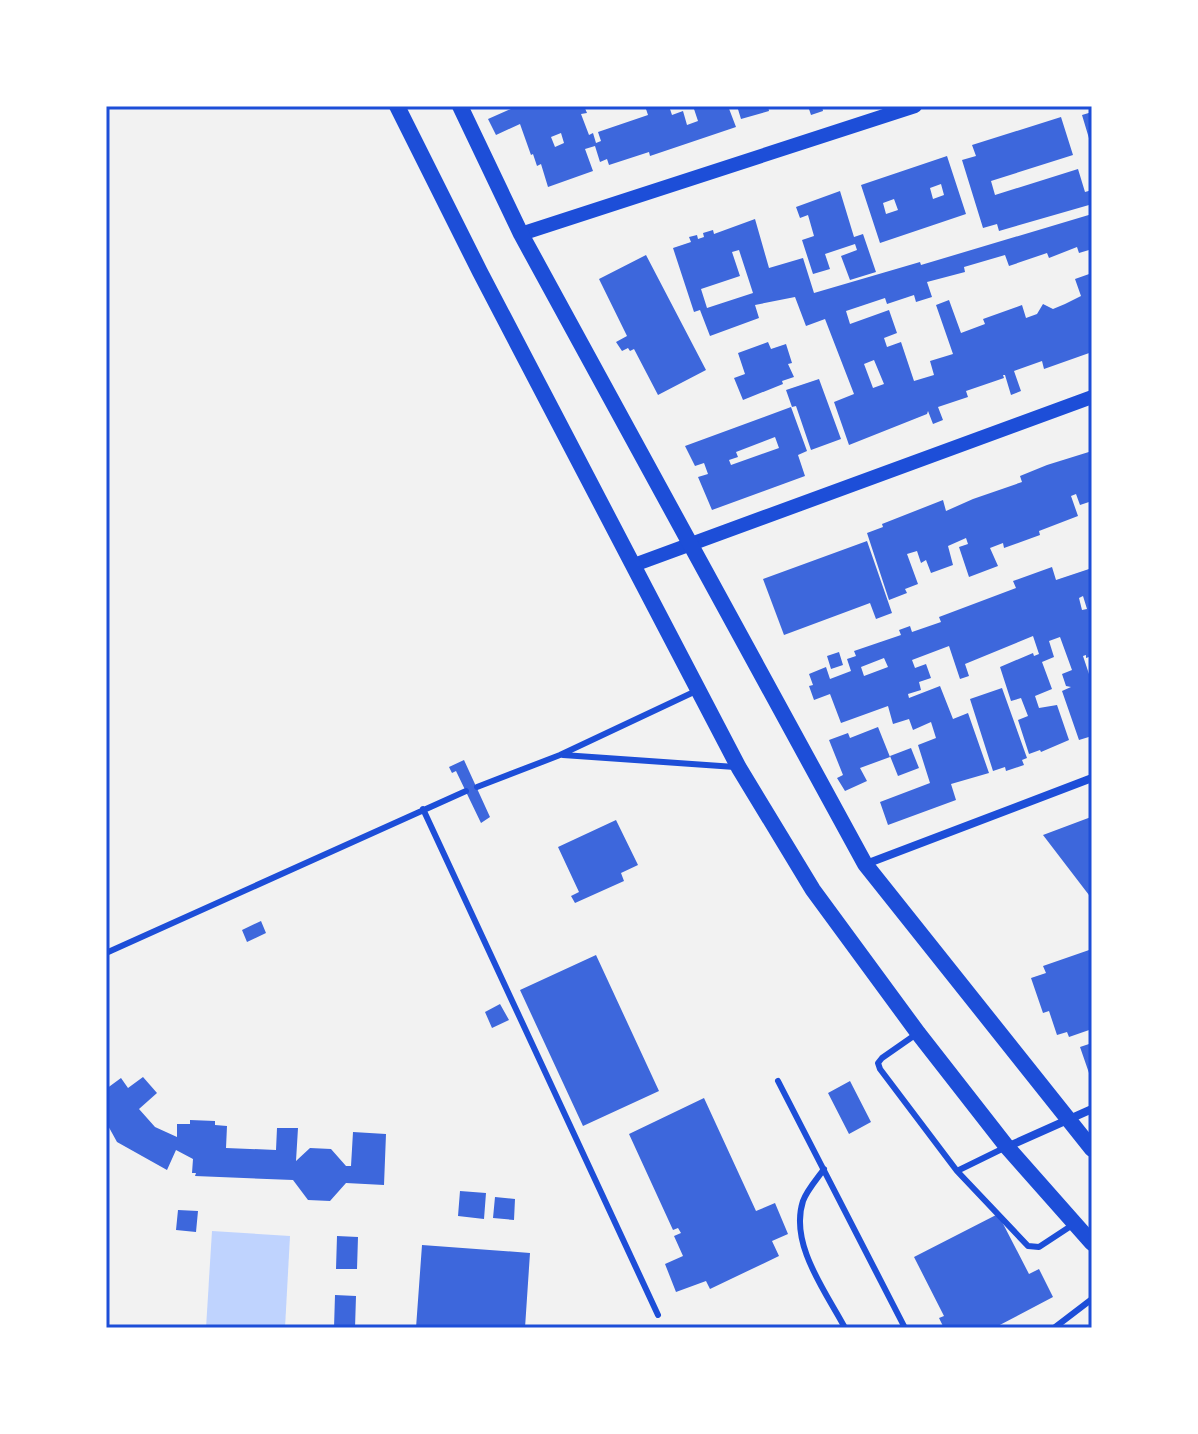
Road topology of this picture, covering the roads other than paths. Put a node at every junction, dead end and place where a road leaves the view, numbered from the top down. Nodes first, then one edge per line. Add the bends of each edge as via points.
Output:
1 (397, 106) edge
2 (460, 106) edge
3 (915, 106) edge
4 (521, 234) junction
5 (1092, 397) edge
6 (691, 544) junction
7 (634, 565) junction
8 (699, 690) junction
9 (560, 755) junction
10 (739, 768) junction
11 (1092, 778) edge
12 (477, 787) dead end
13 (466, 791) dead end
14 (423, 809) junction
15 (865, 864) junction
16 (106, 953) edge
17 (918, 1033) junction
18 (778, 1081) dead end
19 (1092, 1109) edge
20 (1067, 1118) junction
21 (1007, 1147) junction
22 (1092, 1149) edge
23 (824, 1169) junction
24 (957, 1171) junction
25 (1075, 1223) junction
26 (1092, 1243) edge
27 (1092, 1299) edge
28 (658, 1315) dead end
29 (845, 1328) edge
30 (905, 1328) edge
31 (1054, 1328) edge

1 - 7 main road
2 - 4 main road
3 - 4 street
4 - 6 main road
5 - 6 street
6 - 7 street
6 - 15 main road
7 - 8 main road
8 - 9 lane
8 - 10 main road
9 - 10 lane
9 - 12 lane
10 - 17 main road via 813,890
11 - 15 street
13 - 14 lane
14 - 16 lane
14 - 28 lane
15 - 20 main road
17 - 21 main road
17 - 24 lane via 878,1063
18 - 23 lane
19 - 20 street
20 - 21 street
20 - 22 main road
21 - 24 lane
21 - 25 main road
23 - 29 lane via 803,1201 800,1231 807,1256
23 - 30 lane
24 - 25 lane via 1028,1246 1034,1248
25 - 26 main road
27 - 31 lane

